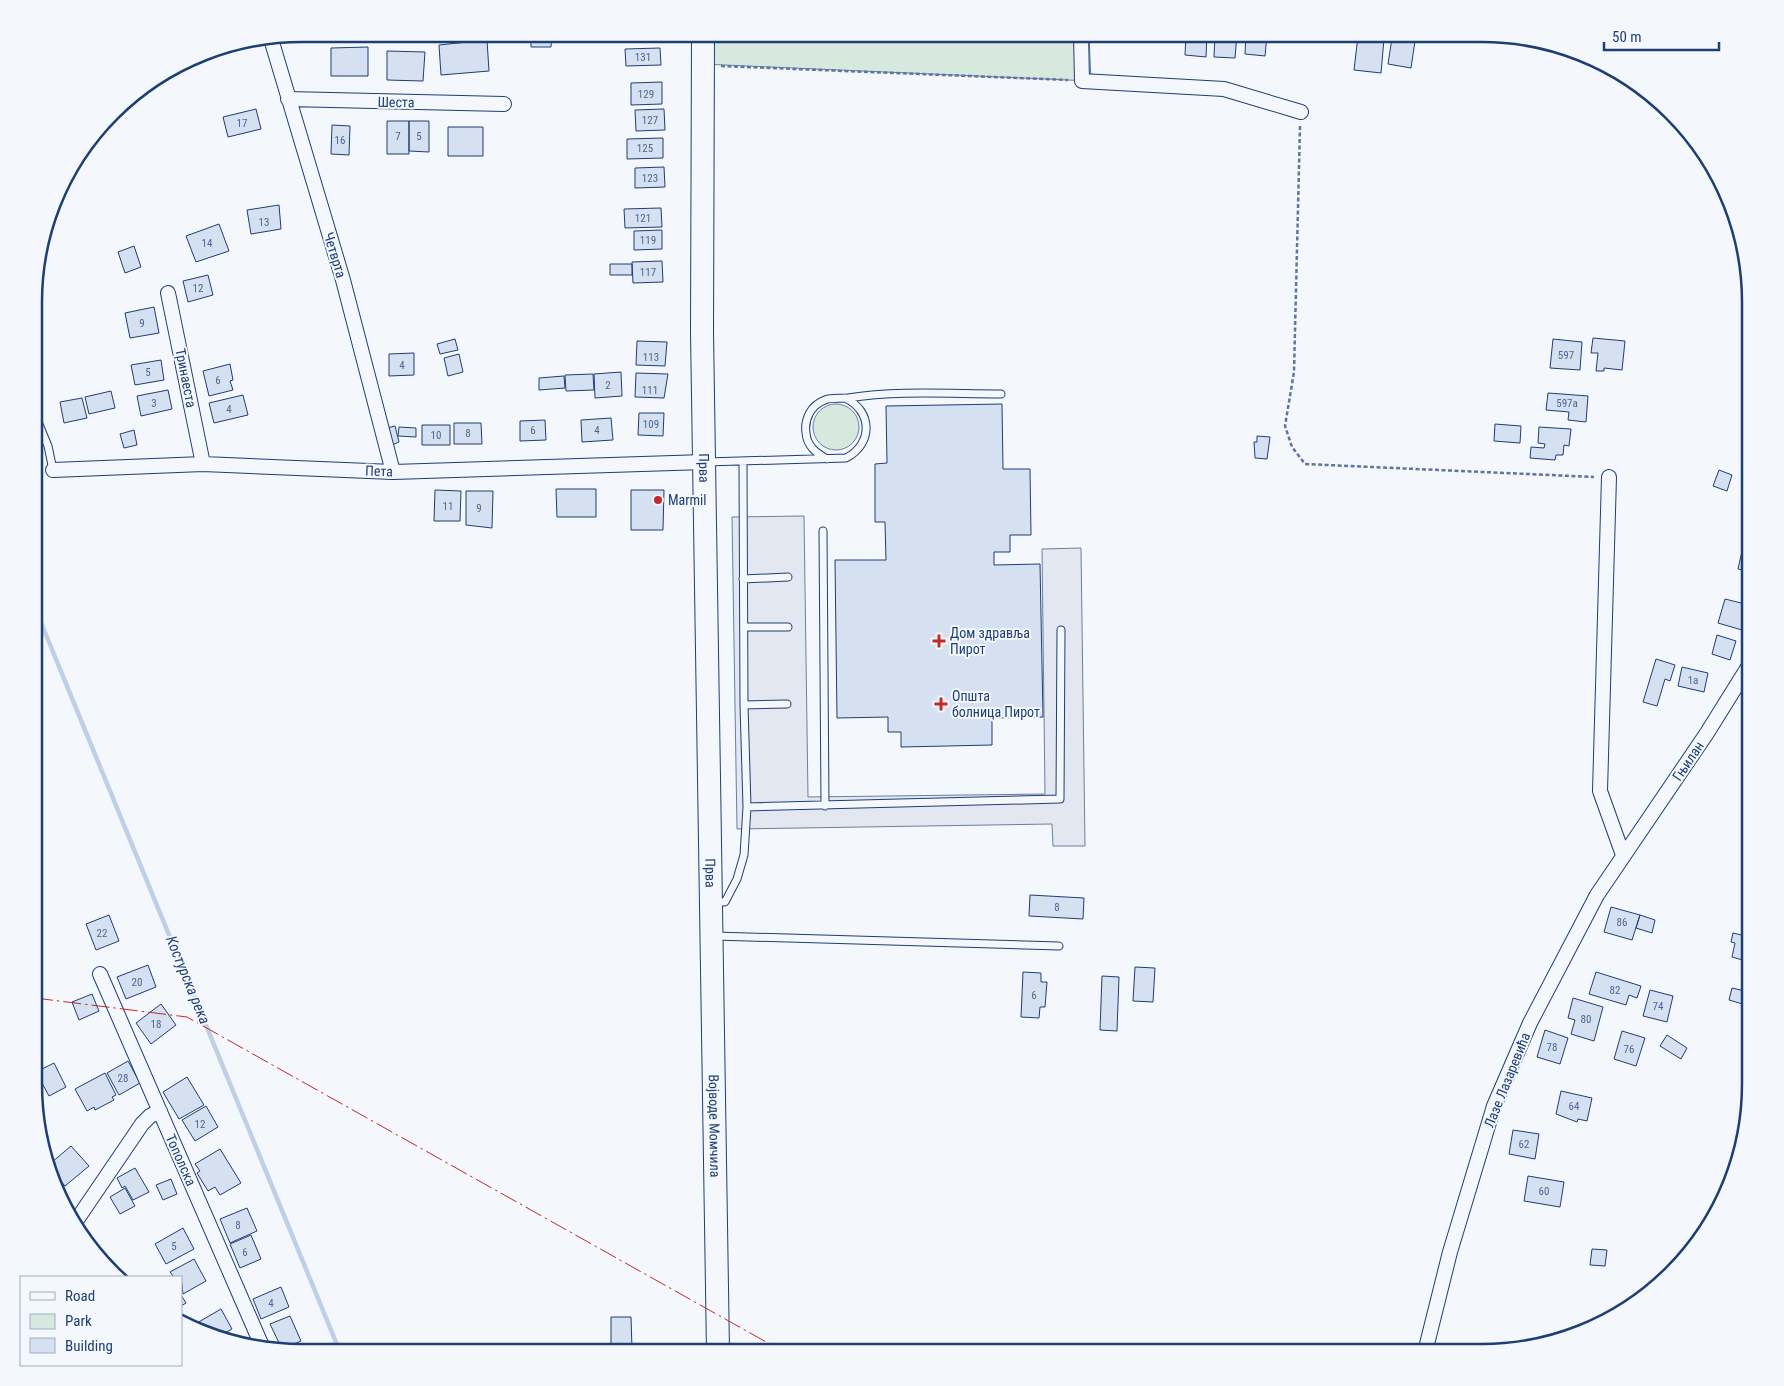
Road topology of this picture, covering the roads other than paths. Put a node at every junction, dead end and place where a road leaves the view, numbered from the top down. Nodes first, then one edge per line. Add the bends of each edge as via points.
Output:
1 (703, 42) edge
2 (1081, 42) edge
3 (273, 45) edge
4 (288, 100) junction
5 (504, 104) dead end
6 (1301, 112) road end
7 (168, 293) dead end
8 (1001, 394) dead end
9 (845, 398) junction
10 (42, 432) edge
11 (827, 459) junction
12 (705, 462) junction
13 (743, 463) junction
14 (203, 464) junction
15 (53, 470) joint
16 (393, 472) junction
17 (1609, 477) road end
18 (823, 530) dead end
19 (788, 577) dead end
20 (743, 579) junction
21 (744, 627) junction
22 (788, 627) dead end
23 (1061, 630) dead end
24 (1742, 677) edge
25 (787, 704) dead end
26 (744, 705) junction
27 (825, 806) junction
28 (748, 807) junction
29 (1623, 855) junction
30 (713, 902) junction
31 (713, 936) junction
32 (1059, 946) dead end
33 (100, 974) dead end
34 (160, 1112) junction
35 (79, 1216) edge
36 (259, 1340) edge
37 (718, 1344) edge
38 (1427, 1344) edge

1 - 12 main road, Прва
2 - 6 street via 1082,80 1224,89
3 - 4 street, Четврта
4 - 5 street, Шеста
4 - 16 street, Четврта via 343,280
7 - 14 street, Тринаеста
8 - 9 lane via 876,394
9 - 11 lane via 834,397 814,406 805,425 808,441 818,454
9 - 11 lane via 861,409 867,428 866,438 855,454 837,460
10 - 15 lane
11 - 13 lane
12 - 13 lane
12 - 16 street, Пета
12 - 30 main road, Прва
13 - 20 lane
14 - 15 street, Пета
14 - 16 street, Пета
17 - 29 street via 1600,791
18 - 27 lane
19 - 20 lane
20 - 21 lane
21 - 22 lane
21 - 26 lane
23 - 27 lane via 1060,799
24 - 29 street, Гњилан
25 - 26 lane
26 - 28 lane
27 - 28 lane
28 - 30 lane via 741,867 725,902
29 - 38 street, Лазе Лазаревића via 1597,895 1534,1014 1494,1106 1450,1252
30 - 31 main road, Војводе Момчила
31 - 32 lane
31 - 37 main road, Војводе Момчила
33 - 34 street, Тополска
34 - 35 street via 142,1124
34 - 36 street, Тополска

